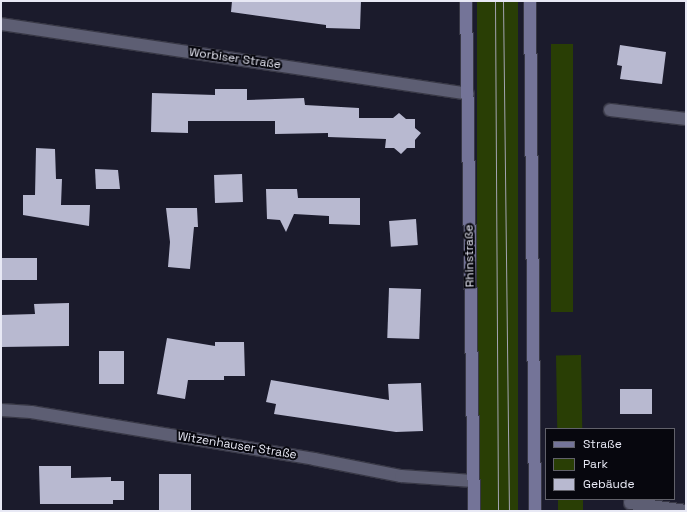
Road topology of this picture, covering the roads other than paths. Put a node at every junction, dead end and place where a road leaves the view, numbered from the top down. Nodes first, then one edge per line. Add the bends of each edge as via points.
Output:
1 (466, 1) edge
2 (530, 1) edge
3 (1, 24) edge
4 (468, 94) junction
5 (610, 110) dead end
6 (686, 119) edge
7 (1, 410) edge
8 (473, 481) junction
9 (630, 503) dead end
10 (474, 511) edge
11 (535, 511) edge
12 (686, 511) edge

1 - 4 main road, Rhinstraße
2 - 11 main road
3 - 4 street, Worbiser Straße
4 - 8 main road, Rhinstraße
5 - 6 street
7 - 8 street, Witzenhauser Straße via 31,412 401,476
8 - 10 main road, Rhinstraße
9 - 12 street

